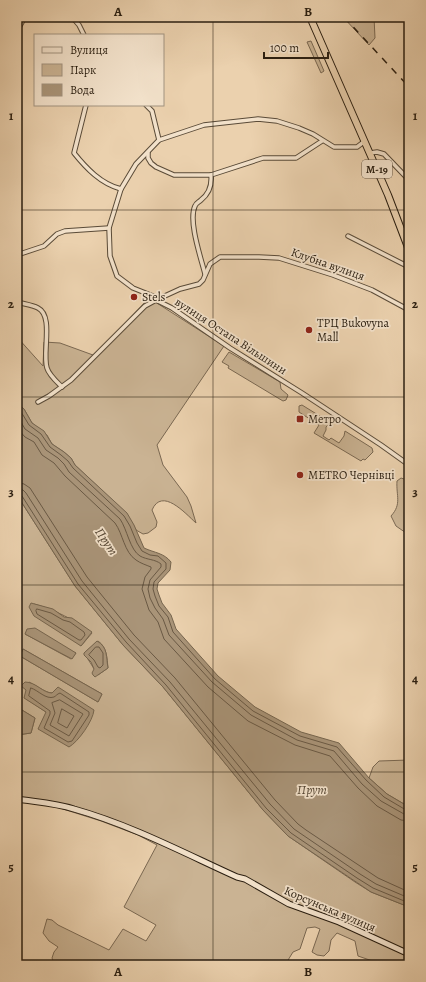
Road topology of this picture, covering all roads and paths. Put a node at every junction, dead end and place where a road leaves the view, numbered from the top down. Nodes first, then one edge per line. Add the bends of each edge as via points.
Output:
1 (25, 17) edge
2 (72, 17) edge
3 (310, 17) edge
4 (17, 31) edge
5 (83, 34) edge
6 (86, 106) edge
7 (147, 106) edge
8 (159, 140) junction
9 (322, 141) junction
10 (365, 141) junction
11 (148, 153) junction
12 (370, 153) junction
13 (211, 175) junction
14 (409, 180) edge
15 (121, 189) junction
16 (109, 228) junction
17 (348, 236) dead end
18 (409, 250) edge
19 (17, 255) edge
20 (409, 267) edge
21 (205, 274) junction
22 (156, 300) junction
23 (17, 302) edge
24 (409, 310) edge
25 (62, 387) junction
26 (38, 402) dead end
27 (409, 465) edge
28 (17, 799) edge
29 (409, 954) edge

1 - 4 street
2 - 5 street
3 - 10 highway, М-19
6 - 15 street via 74,153 97,177
7 - 8 street via 152,111
8 - 9 street via 204,125 258,119 277,121 299,128
8 - 11 street, вулиця Остапа Вільшини
9 - 10 street via 334,147 352,148 359,147
9 - 13 street via 296,158 263,158
10 - 12 highway, М-19
11 - 13 street via 151,163 174,175
11 - 15 street, вулиця Остапа Вільшини via 136,164
12 - 14 street via 384,154
12 - 18 highway, М-19
13 - 21 street via 207,195 194,207 195,238
15 - 16 street, вулиця Остапа Вільшини
16 - 19 street via 65,231 44,246
16 - 22 street, вулиця Остапа Вільшини via 110,256 117,276
17 - 20 street
21 - 22 street, Клубна вулиця via 199,284
21 - 24 street, Клубна вулиця via 210,264 220,257 279,258 312,267 372,290
22 - 25 street, Клубна вулиця via 145,306
22 - 27 street, вулиця Остапа Вільшини via 172,308
23 - 25 street via 39,308 43,312 47,328 47,370
25 - 26 street, Клубна вулиця
28 - 29 main road, Корсунська вулиця via 47,802 116,823 245,879 289,904 338,922

